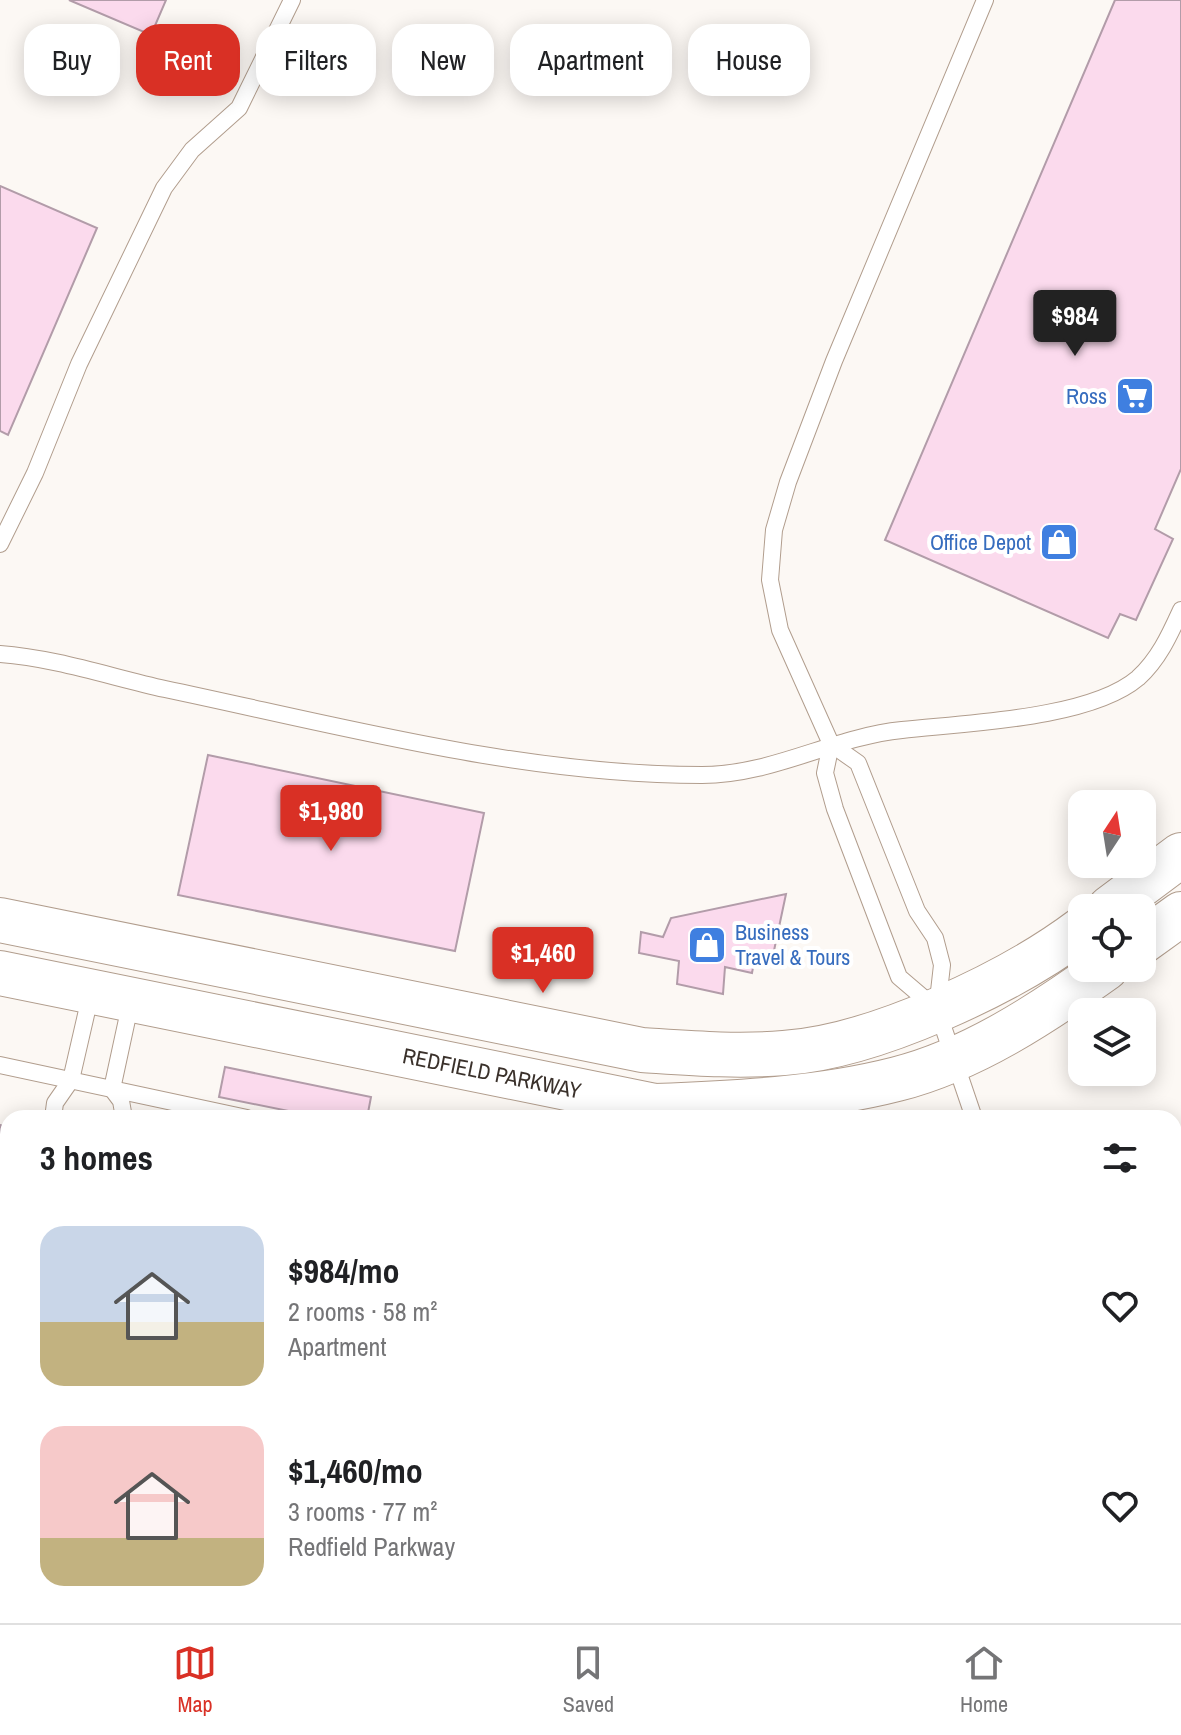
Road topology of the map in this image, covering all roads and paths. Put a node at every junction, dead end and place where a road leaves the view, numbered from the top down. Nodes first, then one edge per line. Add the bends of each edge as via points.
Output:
1 (292, 0) edge
2 (985, 0) edge
3 (0, 544) edge
4 (1181, 610) edge
5 (0, 654) edge
6 (831, 744) junction
7 (1181, 855) edge
8 (1129, 894) edge
9 (1181, 914) edge
10 (0, 920) edge
11 (1156, 932) edge
12 (1068, 939) edge
13 (0, 973) edge
14 (115, 978) junction
15 (1085, 982) edge
16 (937, 1009) junction
17 (953, 1058) junction
18 (0, 1065) edge
19 (71, 1080) junction
20 (112, 1089) junction
21 (54, 1110) edge
22 (123, 1110) edge
23 (210, 1110) edge
24 (648, 1110) edge
25 (674, 1110) edge
26 (971, 1110) edge

1 - 3 lane via 239,108 192,150 164,188
2 - 6 lane via 834,361 774,530 770,580 780,630
4 - 6 lane via 1164,647 1137,679 1098,701 973,723 886,731
5 - 6 lane via 539,763 705,775 801,758
6 - 16 lane via 825,773 835,809 899,977
6 - 16 lane via 858,763 917,911 935,938 942,965
7 - 8 street
9 - 11 street
10 - 14 street, REDFIELD PARKWAY
12 - 16 street, REDFIELD PARKWAY
13 - 14 street, REDFIELD PARKWAY
14 - 16 street, REDFIELD PARKWAY via 642,1050 713,1055 786,1053 847,1042
14 - 19 lane
14 - 20 lane
14 - 24 street, REDFIELD PARKWAY
15 - 17 street, REDFIELD PARKWAY via 1037,1015
16 - 17 lane
17 - 25 street, REDFIELD PARKWAY via 898,1079
17 - 26 lane
18 - 19 lane
19 - 20 lane
19 - 21 lane
20 - 22 lane
20 - 23 lane

